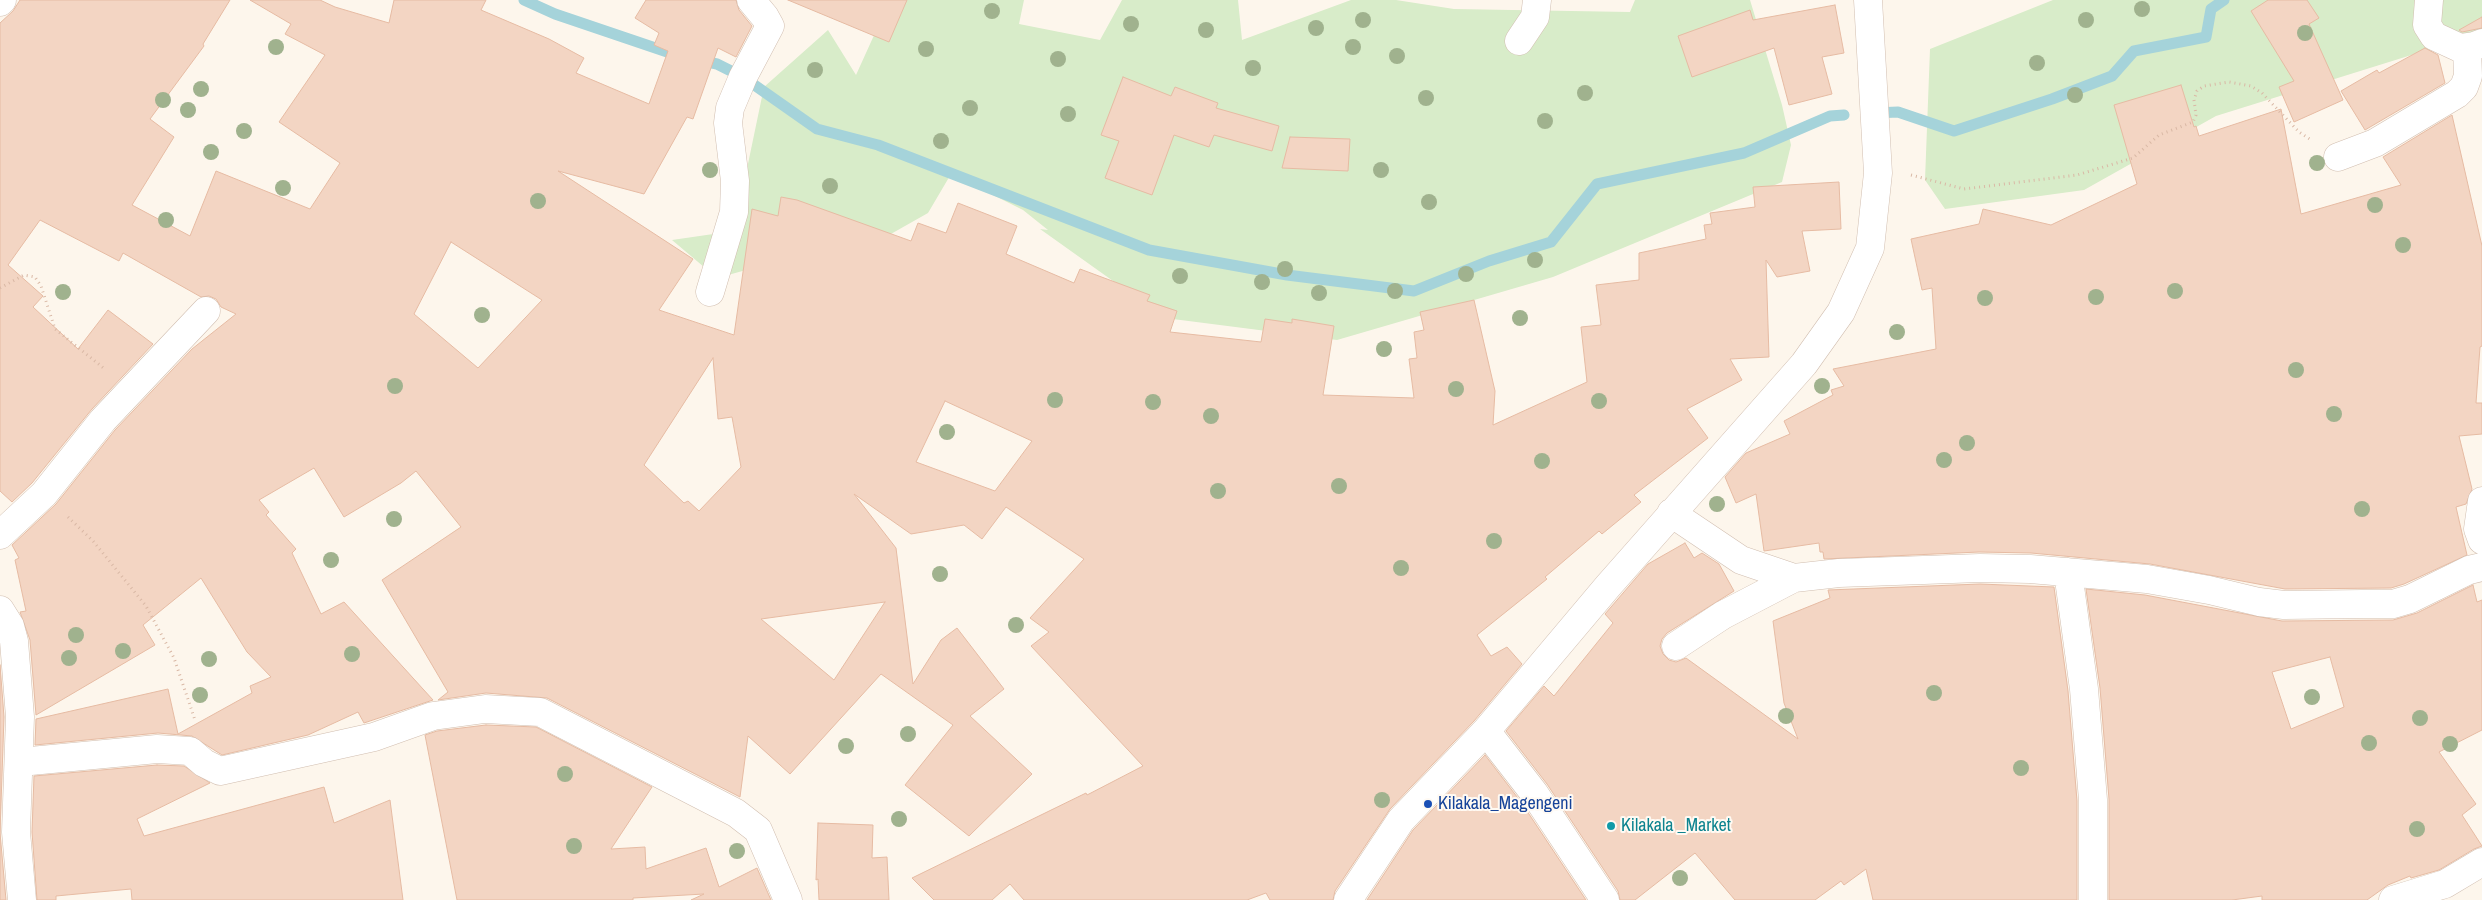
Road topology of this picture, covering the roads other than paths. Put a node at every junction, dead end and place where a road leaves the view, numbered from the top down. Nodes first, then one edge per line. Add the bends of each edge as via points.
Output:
1 (751, 0) edge
2 (1537, 0) edge
3 (1868, 0) edge
4 (2428, 0) edge
5 (1520, 41) dead end
6 (2475, 45) edge
7 (2338, 157) road end
8 (710, 292) dead end
9 (206, 311) dead end
10 (2482, 501) edge
11 (1671, 513) junction
12 (0, 535) edge
13 (2482, 540) edge
14 (2482, 567) edge
15 (2068, 572) junction
16 (1794, 578) junction
17 (0, 610) edge
18 (1676, 646) dead end
19 (1486, 730) junction
20 (20, 762) junction
21 (2482, 862) edge
22 (22, 900) edge
23 (788, 900) edge
24 (1348, 900) edge
25 (1605, 900) edge
26 (2093, 900) edge
27 (2393, 900) edge

1 - 8 street via 770,26 742,76 730,108 728,123 735,181 734,212
2 - 5 street via 1535,17
3 - 11 street via 1878,173 1870,248 1841,312 1804,364
4 - 6 street via 2430,32 2460,48
6 - 7 street via 2464,87 2457,94 2375,143
9 - 12 street via 103,420 44,494
10 - 13 street via 2478,529
11 - 16 street via 1741,560
11 - 19 street
14 - 15 street via 2393,604 2284,605 2147,579
15 - 16 street via 1980,568 1840,573
15 - 26 street via 2084,690 2093,800
16 - 18 street via 1724,615
17 - 20 street via 10,626 14,641
19 - 24 street via 1401,820
19 - 25 street via 1534,793
20 - 22 street via 16,832
20 - 23 street via 157,749 190,751 220,771 374,737 433,716 485,709 540,712 736,813 758,830
21 - 27 street via 2445,884

